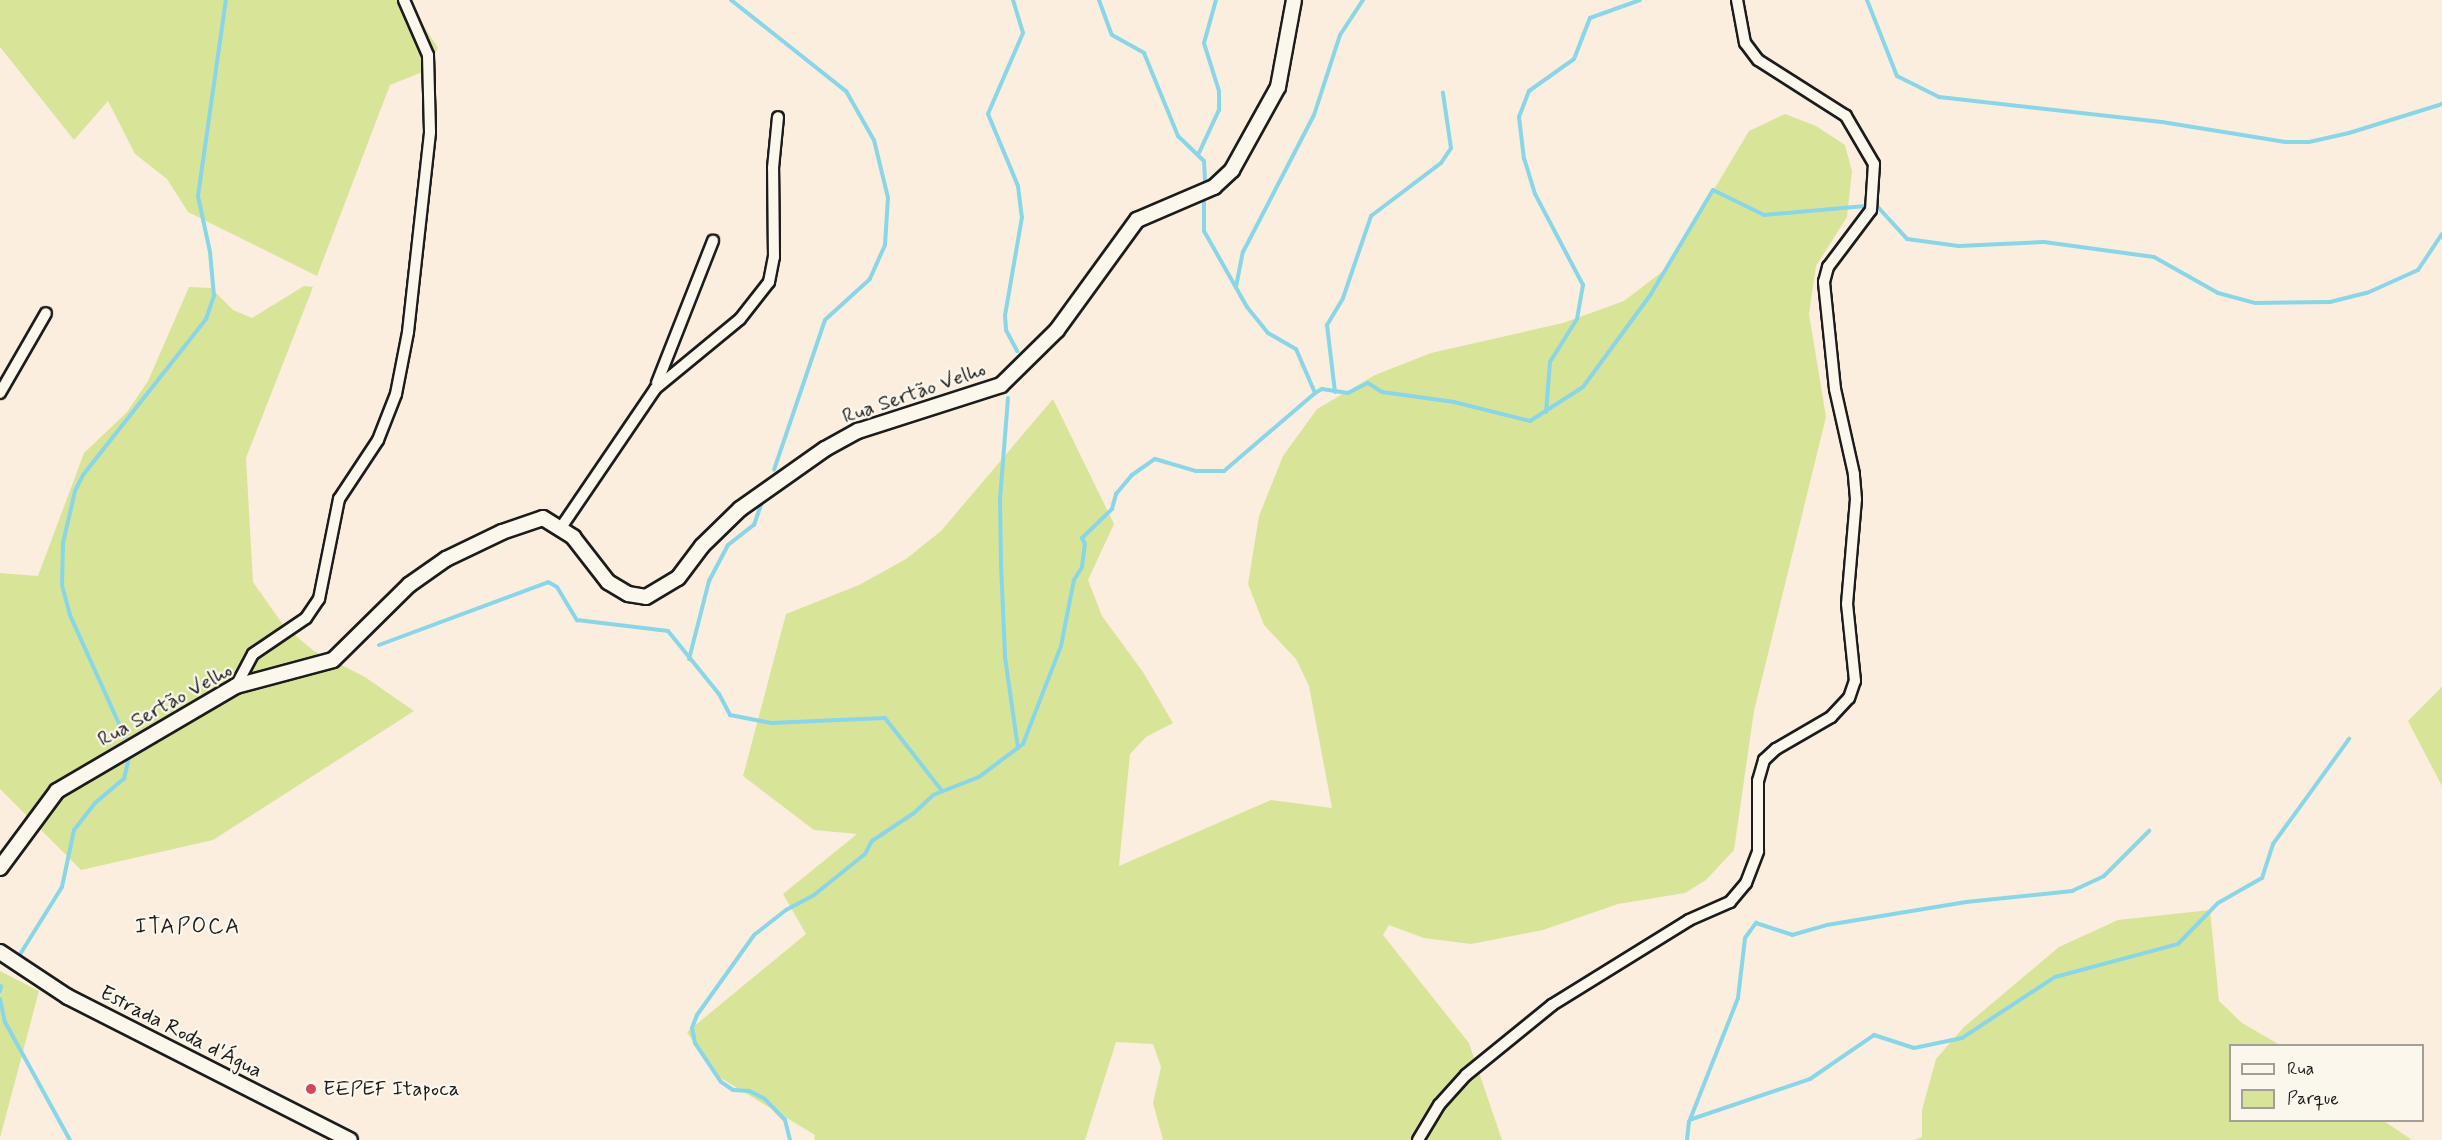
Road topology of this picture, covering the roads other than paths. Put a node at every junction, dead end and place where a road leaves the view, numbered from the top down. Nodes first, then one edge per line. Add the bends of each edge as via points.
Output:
1 (404, 0) edge
2 (1294, 0) edge
3 (1737, 0) edge
4 (778, 117) dead end
5 (713, 241) dead end
6 (46, 313) dead end
7 (655, 389) junction
8 (0, 393) edge
9 (560, 529) junction
10 (236, 686) junction
11 (0, 868) edge
12 (0, 952) edge
13 (350, 1140) edge
14 (1418, 1140) edge

1 - 10 street via 428,55 430,123 408,332 396,394 378,440 339,499 319,599 306,618 253,654
2 - 9 street, Rua Sertão Velho via 1278,87 1232,170 1215,187 1137,220 1057,330 1000,385 858,431 825,449 740,509 702,546 678,578 646,597 628,594 608,582 573,537
3 - 14 street via 1744,43 1758,60 1846,116 1874,164 1872,210 1828,267 1824,282 1835,389 1856,499 1847,604 1855,681 1850,698 1831,717 1764,760 1758,780 1758,851 1746,883 1730,902 1689,920 1552,1005 1466,1075 1439,1106
4 - 7 street via 773,168 774,265 769,282 740,319
5 - 7 street
6 - 8 street
7 - 9 street
9 - 10 street, Rua Sertão Velho via 543,519 502,532 446,559 409,585 333,660
10 - 11 street, Rua Sertão Velho via 57,791
12 - 13 street, Estrada Roda d'Água via 25,972 87,1008

